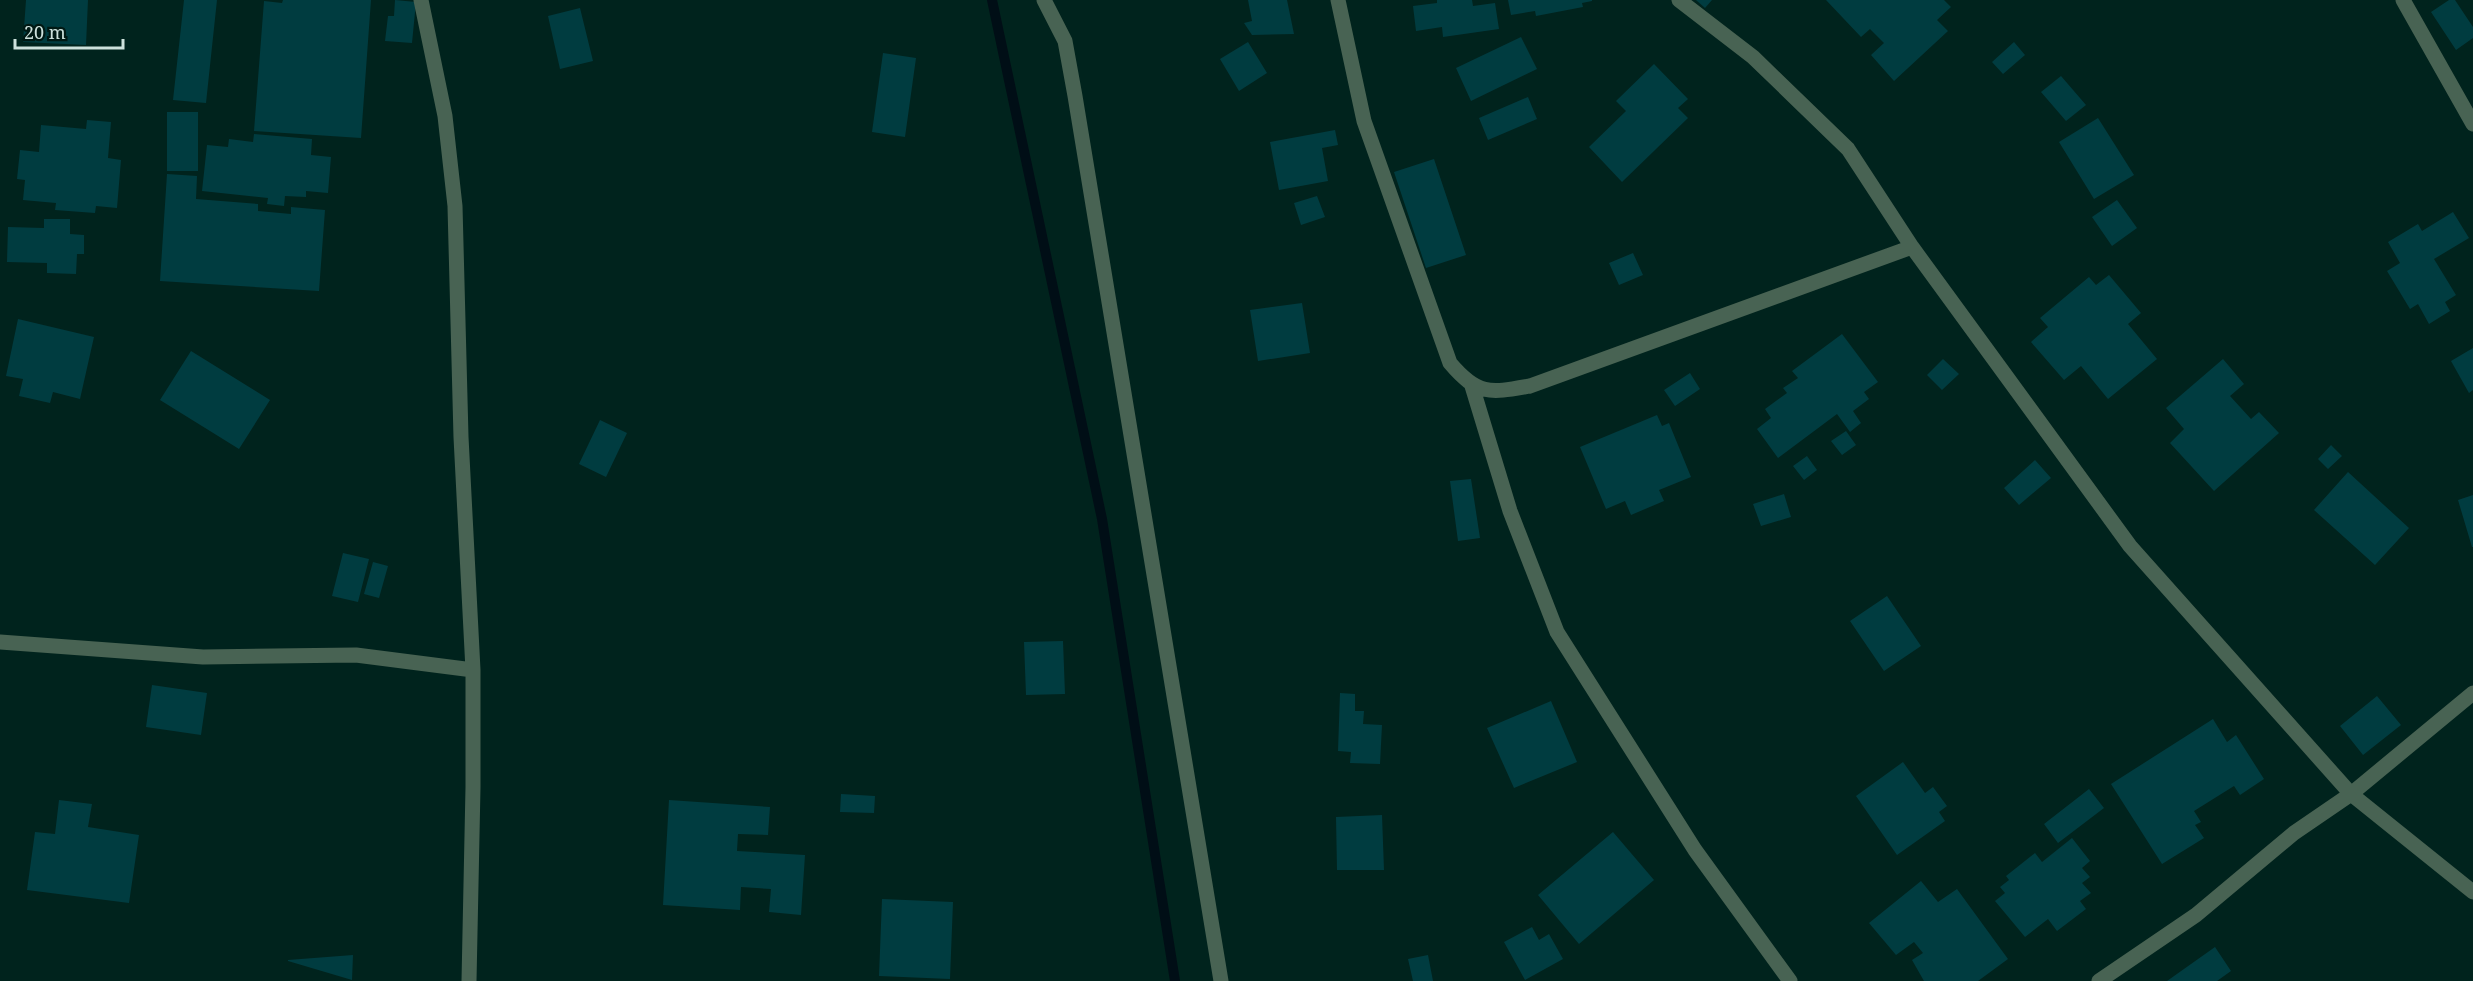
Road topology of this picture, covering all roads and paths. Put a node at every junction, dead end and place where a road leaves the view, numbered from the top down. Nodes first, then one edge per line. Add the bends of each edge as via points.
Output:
1 (421, 0) edge
2 (1044, 0) edge
3 (1338, 0) edge
4 (1679, 0) edge
5 (2403, 0) edge
6 (2473, 124) edge
7 (1912, 247) junction
8 (1472, 386) junction
9 (0, 642) edge
10 (473, 670) junction
11 (2473, 693) edge
12 (2351, 794) junction
13 (2473, 892) edge
14 (469, 981) edge
15 (1221, 981) edge
16 (1790, 981) edge
17 (2099, 981) edge

1 - 10 street via 445,116 455,206
2 - 15 street via 1065,41 1075,96
3 - 8 street via 1364,122 1450,363
4 - 7 street via 1754,57 1848,148
5 - 6 street
7 - 8 street via 1530,386 1490,391
7 - 12 street via 2130,546
8 - 16 street via 1510,511 1557,632 1695,850
9 - 10 street via 203,657 356,655
10 - 14 street
11 - 12 street
12 - 13 street
12 - 17 street via 2294,833 2196,915

